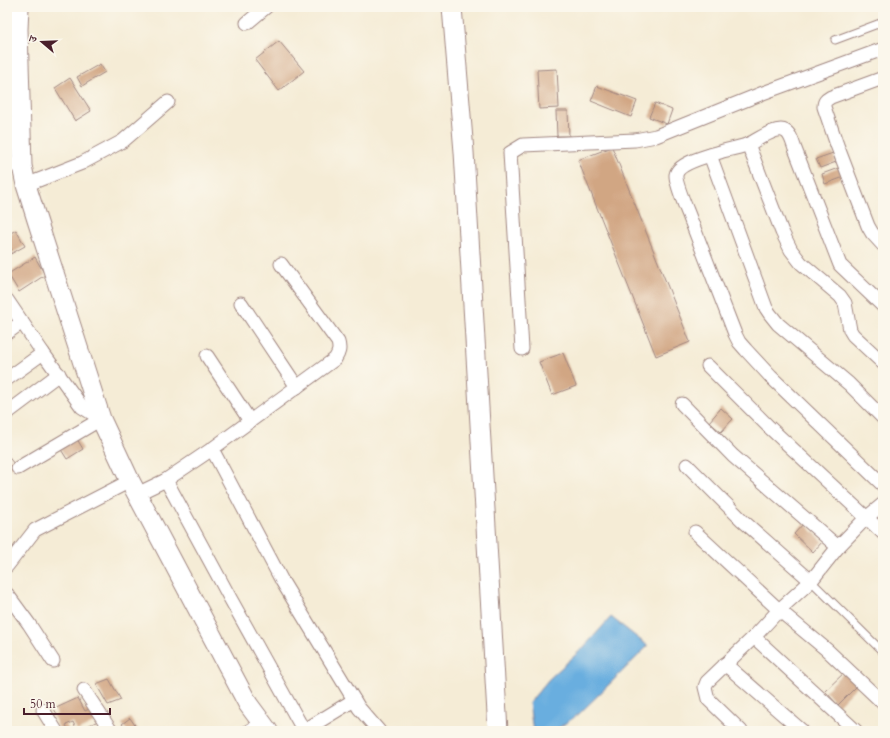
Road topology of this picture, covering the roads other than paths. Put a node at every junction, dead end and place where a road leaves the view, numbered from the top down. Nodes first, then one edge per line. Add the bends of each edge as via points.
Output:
1 (19, 7) edge
2 (266, 7) edge
3 (452, 7) edge
4 (883, 22) edge
5 (247, 23) dead end
6 (12, 32) edge
7 (835, 40) dead end
8 (883, 49) edge
9 (883, 78) edge
10 (168, 102) dead end
11 (748, 144) junction
12 (710, 155) junction
13 (15, 165) edge
14 (26, 185) junction
15 (883, 245) edge
16 (282, 264) dead end
17 (7, 300) edge
18 (241, 303) dead end
19 (883, 306) edge
20 (22, 322) junction
21 (7, 333) edge
22 (522, 348) dead end
23 (43, 353) junction
24 (207, 356) dead end
25 (883, 363) edge
26 (708, 366) dead end
27 (59, 374) junction
28 (7, 379) edge
29 (297, 386) junction
30 (682, 404) dead end
31 (7, 413) edge
32 (883, 418) edge
33 (101, 419) junction
34 (250, 422) junction
35 (212, 449) junction
36 (687, 464) dead end
37 (18, 468) dead end
38 (166, 480) junction
39 (883, 484) edge
40 (133, 488) junction
41 (883, 504) edge
42 (866, 518) junction
43 (696, 532) dead end
44 (883, 533) edge
45 (838, 547) junction
46 (7, 566) edge
47 (810, 581) junction
48 (7, 594) edge
49 (780, 610) junction
50 (754, 637) junction
51 (883, 652) edge
52 (53, 661) dead end
53 (725, 664) junction
54 (84, 690) dead end
55 (354, 700) junction
56 (883, 703) edge
57 (43, 710) dead end
58 (260, 728) edge
59 (306, 730) edge
60 (56, 731) edge
61 (112, 731) edge
62 (379, 731) edge
63 (498, 731) edge
64 (741, 731) edge
65 (802, 731) edge
66 (856, 731) edge

1 - 6 street
2 - 5 street
3 - 63 street via 464,152
4 - 7 lane
6 - 13 street
8 - 22 street via 762,93 656,136 635,140 523,144 510,153
9 - 15 street via 831,96 825,100 824,107 868,226
10 - 14 street via 123,141 82,163
11 - 12 street
11 - 19 street via 766,135 785,130 796,149 840,265
11 - 25 street via 791,250 801,263 840,296 845,303 853,335
12 - 32 street via 766,308 778,324 849,384
12 - 39 street via 682,167 676,174 676,180 739,342
13 - 14 street
14 - 33 street
16 - 29 street via 340,347 335,359
17 - 20 street
18 - 29 street
20 - 21 street
20 - 23 street
23 - 27 street
23 - 28 street
24 - 34 street
26 - 42 street
27 - 31 street
27 - 33 street via 82,407
29 - 34 street
30 - 45 street via 733,456
33 - 37 street
33 - 40 street
34 - 35 street
35 - 38 street
35 - 55 street via 282,582
36 - 47 street via 742,520
38 - 40 street
38 - 59 street via 295,715
40 - 46 street via 35,530
40 - 58 street
41 - 42 street
42 - 44 street
42 - 45 street
43 - 49 street
45 - 47 street
47 - 49 street
47 - 51 lane
48 - 52 street
49 - 50 street
49 - 56 street
50 - 53 street
50 - 66 street
53 - 64 street via 707,682 706,692 708,699
53 - 65 street
54 - 61 street
55 - 59 street
55 - 62 street
57 - 60 street

